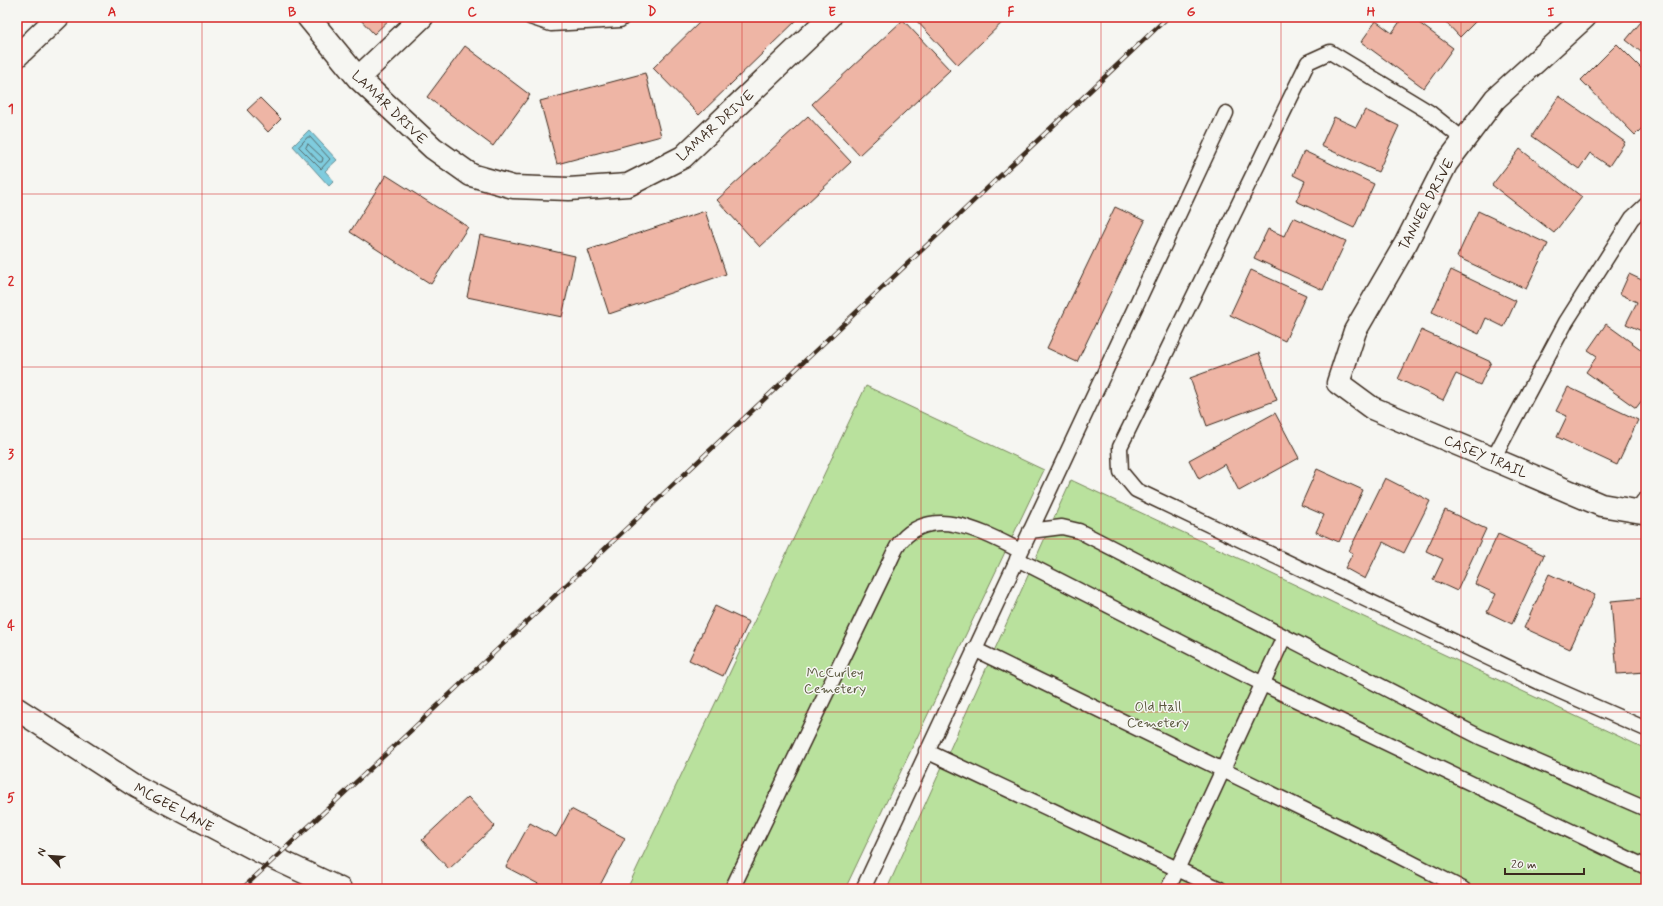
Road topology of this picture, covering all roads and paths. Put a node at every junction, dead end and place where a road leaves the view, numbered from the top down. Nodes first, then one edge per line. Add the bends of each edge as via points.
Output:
1 (58, 17) edge
2 (308, 17) edge
3 (422, 17) edge
4 (530, 17) edge
5 (623, 17) edge
6 (830, 17) edge
7 (1585, 17) edge
8 (17, 56) edge
9 (358, 78) junction
10 (1226, 113) dead end
11 (1464, 140) junction
12 (1646, 205) edge
13 (1338, 383) joint
14 (1493, 460) junction
15 (1644, 508) edge
16 (1030, 530) junction
17 (1019, 555) junction
18 (1284, 637) junction
19 (974, 649) junction
20 (1263, 684) junction
21 (17, 709) edge
22 (1646, 729) edge
23 (926, 751) junction
24 (1222, 771) junction
25 (1646, 809) edge
26 (1646, 867) edge
27 (1177, 868) junction
28 (340, 889) edge
29 (732, 889) edge
30 (863, 889) edge
31 (1168, 889) edge
32 (1220, 889) edge
33 (1463, 889) edge

1 - 8 street
2 - 9 street, LAMAR DRIVE
3 - 9 street
4 - 5 lane via 551,24 620,20
6 - 9 street, LAMAR DRIVE via 684,157 628,185 569,189 513,187 471,175 433,148
7 - 11 street, TANNER DRIVE via 1495,99
10 - 16 lane
11 - 13 street, TANNER DRIVE via 1446,164 1406,242 1355,331
11 - 22 lane via 1429,112 1330,52 1308,62 1120,446 1121,472 1136,490 1539,682
12 - 14 lane via 1632,218 1566,322
13 - 14 street, CASEY TRAIL via 1372,408
14 - 15 street, CASEY TRAIL via 1601,505
16 - 17 lane
16 - 18 lane via 1079,530
17 - 19 lane
17 - 20 lane
17 - 29 lane via 984,533 944,522 923,525 902,540
18 - 20 lane
18 - 25 lane via 1480,737
19 - 23 lane
19 - 24 lane
20 - 24 lane
20 - 26 lane
21 - 28 street, MCGEE LANE via 137,787 258,851
23 - 27 lane
23 - 30 lane
24 - 27 lane
24 - 33 lane via 1376,844
27 - 31 lane
27 - 32 lane

